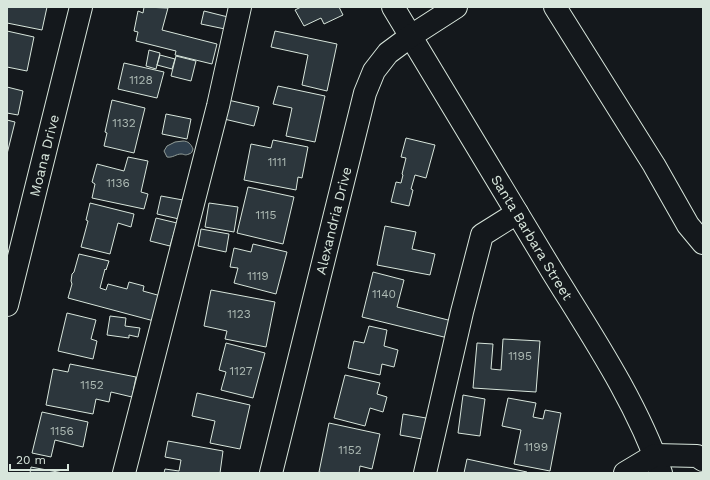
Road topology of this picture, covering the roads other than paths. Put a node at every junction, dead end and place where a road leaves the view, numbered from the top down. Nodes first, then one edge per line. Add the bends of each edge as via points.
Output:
1 (81, 7) edge
2 (240, 7) edge
3 (393, 7) edge
4 (456, 7) edge
5 (555, 7) edge
6 (411, 36) junction
7 (517, 213) junction
8 (703, 243) edge
9 (7, 305) edge
10 (703, 460) edge
11 (658, 464) edge
12 (124, 473) edge
13 (271, 473) edge
14 (425, 473) edge
15 (625, 473) edge

1 - 9 street, Moana Drive
2 - 12 street via 218,106
3 - 6 street, Santa Barbara Street
4 - 6 street, Alexandria Drive
5 - 8 street via 654,165 688,225
6 - 7 street, Santa Barbara Street
6 - 13 street, Alexandria Drive via 388,53 374,71 365,93
7 - 11 street, Santa Barbara Street via 625,393 642,424
7 - 14 street via 482,235
10 - 11 street via 697,456
11 - 15 street

